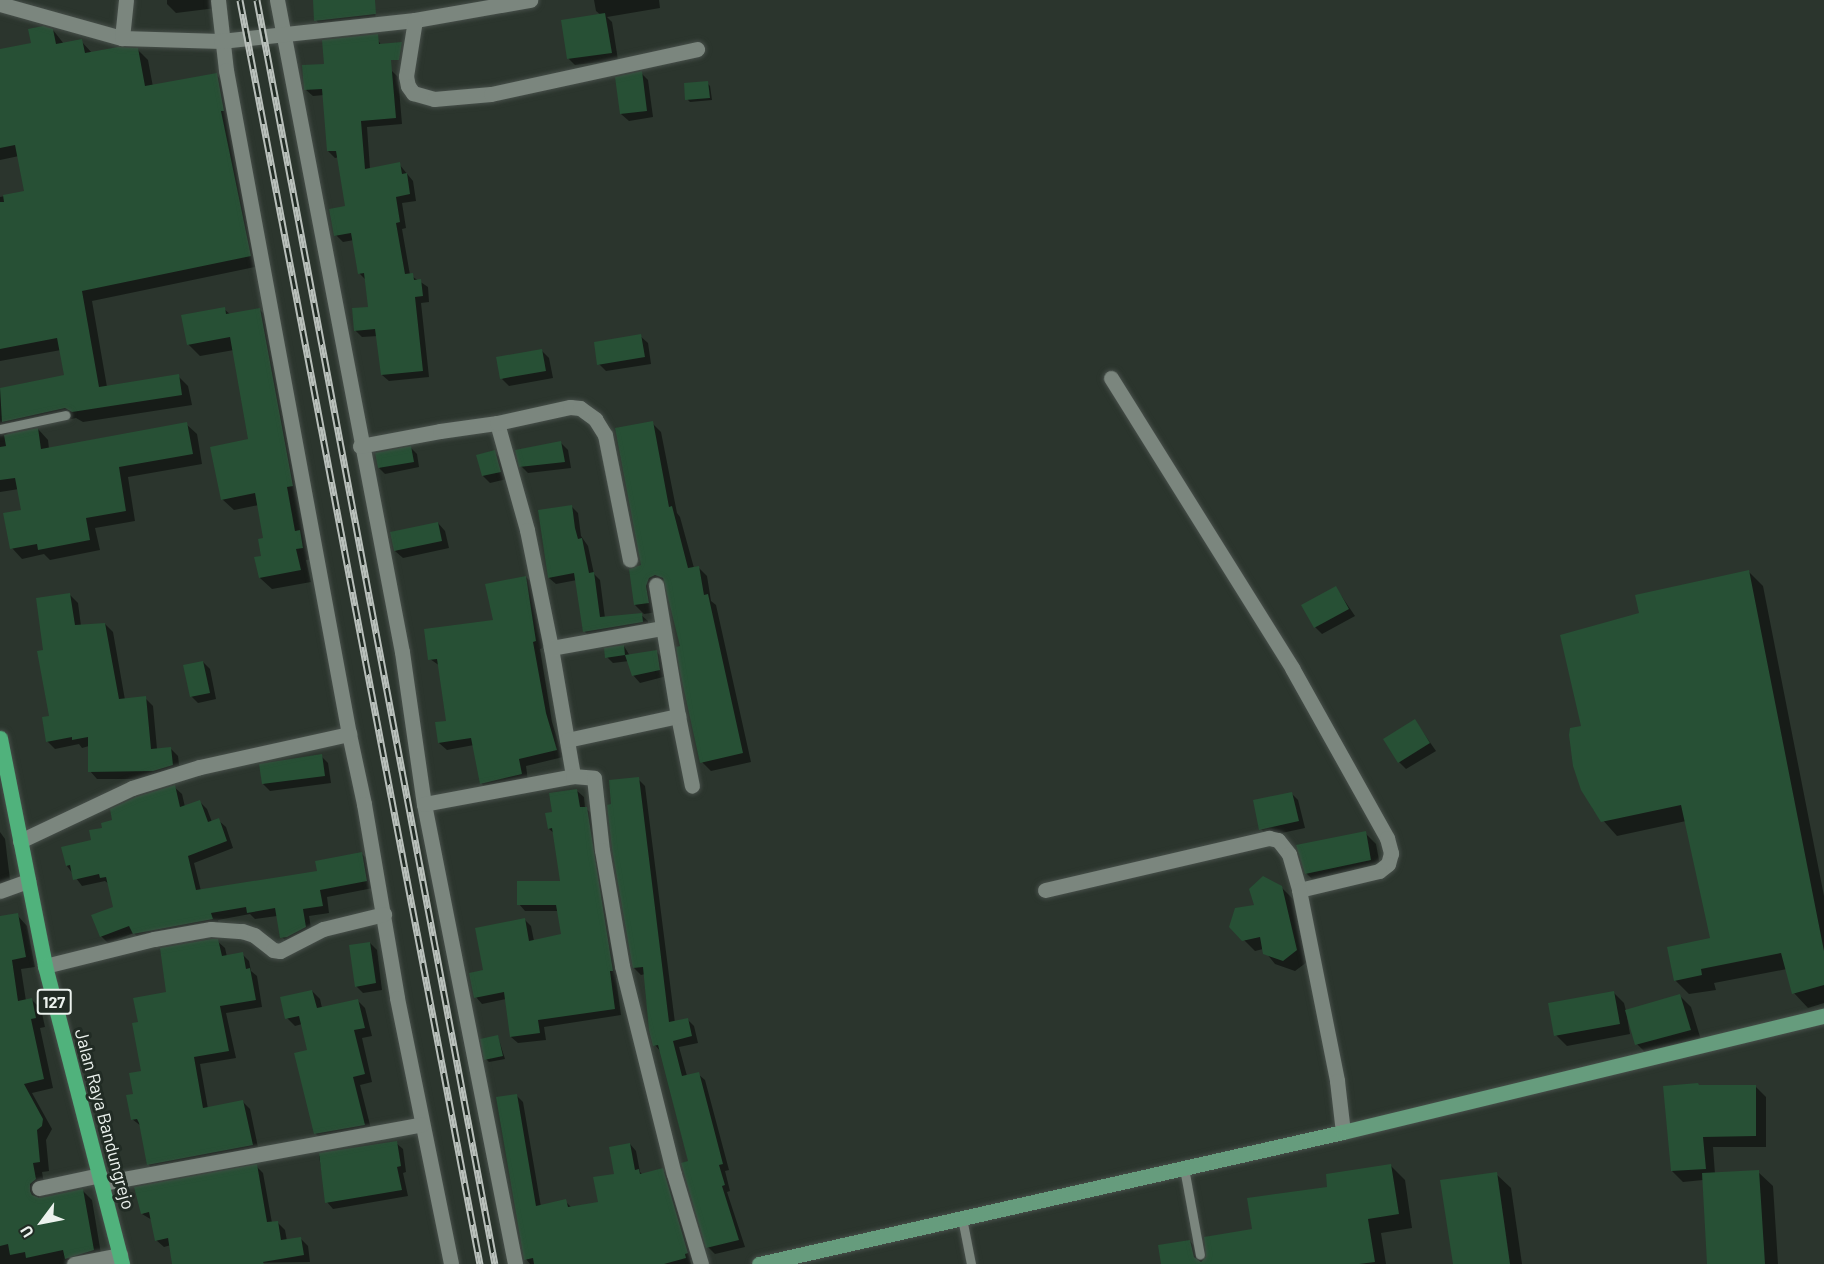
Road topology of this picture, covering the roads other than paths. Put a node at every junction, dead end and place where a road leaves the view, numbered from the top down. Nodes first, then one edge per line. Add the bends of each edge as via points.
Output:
1 (126, 0) edge
2 (218, 0) edge
3 (277, 0) edge
4 (530, 0) edge
5 (0, 4) edge
6 (415, 20) junction
7 (283, 33) junction
8 (122, 38) junction
9 (221, 41) junction
10 (697, 49) dead end
11 (1111, 378) dead end
12 (66, 415) dead end
13 (497, 423) junction
14 (0, 429) edge
15 (360, 446) junction
16 (630, 560) dead end
17 (656, 585) dead end
18 (662, 628) junction
19 (551, 648) junction
20 (678, 716) junction
21 (349, 734) junction
22 (0, 738) edge
23 (567, 740) junction
24 (573, 776) junction
25 (692, 786) dead end
26 (424, 804) junction
27 (20, 841) junction
28 (28, 881) junction
29 (1045, 890) dead end
30 (1299, 890) junction
31 (0, 891) edge
32 (384, 914) junction
33 (45, 966) junction
34 (1824, 1016) edge
35 (422, 1124) junction
36 (1343, 1132) junction
37 (1184, 1168) junction
38 (101, 1179) junction
39 (39, 1188) dead end
40 (962, 1218) junction
41 (1200, 1255) dead end
42 (121, 1259) edge
43 (74, 1264) edge
44 (451, 1264) edge
45 (515, 1264) edge
46 (701, 1264) edge
47 (759, 1264) edge
48 (970, 1264) edge

1 - 8 street
2 - 9 street
3 - 7 street
4 - 6 street
5 - 8 street
6 - 7 street
6 - 10 street via 406,76 408,86 413,93 434,99 491,94
7 - 9 street
7 - 15 street
8 - 9 street
9 - 21 street
11 - 30 street via 1286,658 1387,838 1391,853 1388,864 1379,871
12 - 14 lane
13 - 15 street
13 - 16 street via 570,407 580,408 595,419 605,435
13 - 19 street via 527,530
15 - 26 street via 402,652
17 - 18 street
18 - 19 street
18 - 20 street
19 - 23 street
20 - 23 street
20 - 25 street
21 - 27 street via 221,762 132,788
21 - 32 street
22 - 27 main road, Jalan Raya Bandungrejo / 127
23 - 24 street
24 - 26 street
24 - 46 street via 588,775 596,781 602,850 622,966 674,1174
26 - 45 street
27 - 28 main road, Jalan Raya Bandungrejo / 127
28 - 31 street
28 - 33 main road, Jalan Raya Bandungrejo / 127
29 - 30 street via 1269,838 1278,840 1289,854
30 - 36 street
32 - 33 street via 323,929 280,951 242,931 211,929
32 - 35 street
33 - 38 main road, Jalan Raya Bandungrejo / 127
34 - 36 main road
35 - 38 street
35 - 44 street
36 - 37 main road
37 - 40 main road
37 - 41 lane
38 - 39 street
38 - 42 main road, Jalan Raya Bandungrejo / 127
40 - 47 main road
40 - 48 lane
42 - 43 street

